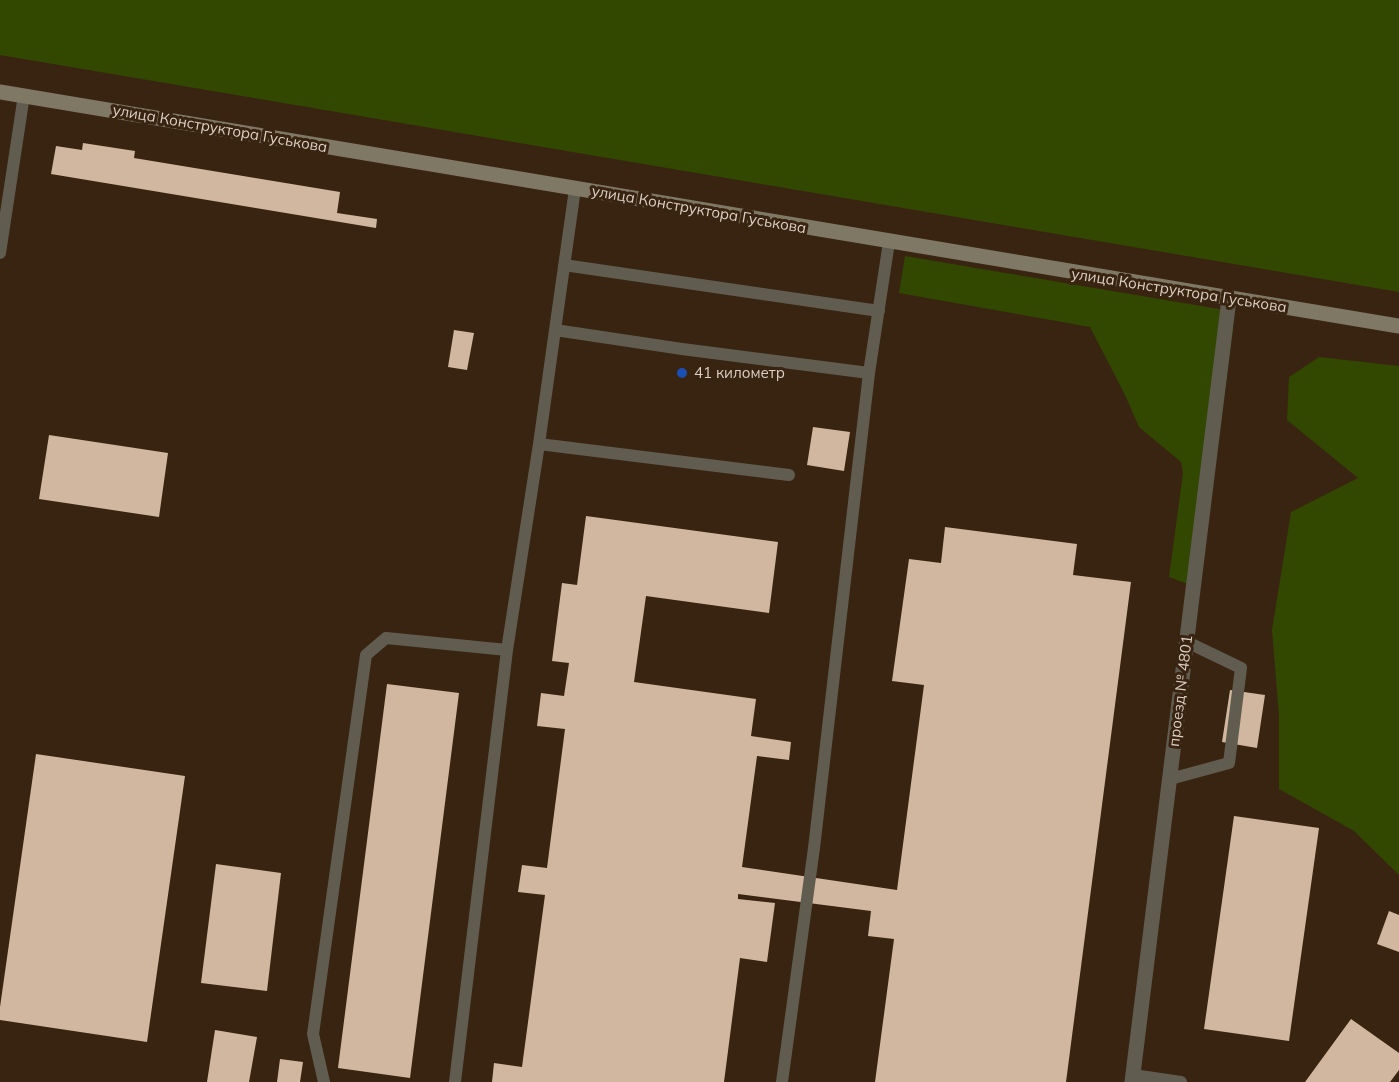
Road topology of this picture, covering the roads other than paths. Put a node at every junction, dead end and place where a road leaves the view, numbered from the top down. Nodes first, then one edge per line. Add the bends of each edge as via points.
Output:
1 (0, 92) edge
2 (24, 95) junction
3 (575, 189) junction
4 (889, 242) junction
5 (0, 253) edge
6 (564, 265) junction
7 (1229, 299) junction
8 (879, 311) junction
9 (1399, 326) edge
10 (555, 330) junction
11 (869, 373) junction
12 (539, 444) junction
13 (789, 475) dead end
14 (1187, 642) junction
15 (507, 650) junction
16 (1170, 779) junction
17 (1132, 1078) edge
18 (324, 1082) edge
19 (454, 1082) edge
20 (782, 1082) edge
21 (1181, 1082) edge

1 - 2 street, улица Конструктора Гуськова
2 - 3 street, улица Конструктора Гуськова
2 - 5 lane
3 - 4 street, улица Конструктора Гуськова
3 - 6 lane
4 - 7 street, улица Конструктора Гуськова
4 - 8 lane
6 - 8 lane
6 - 10 lane
7 - 9 street, улица Конструктора Гуськова
7 - 14 street, проезд № 4801
8 - 11 lane
10 - 11 lane
10 - 12 lane
11 - 20 lane via 814,848
12 - 13 lane
12 - 15 lane
14 - 16 street, проезд № 4801
14 - 16 lane via 1241,668 1229,763
15 - 18 lane via 386,638 366,655 313,1034
15 - 19 lane
16 - 17 street, проезд № 4801
17 - 21 lane

